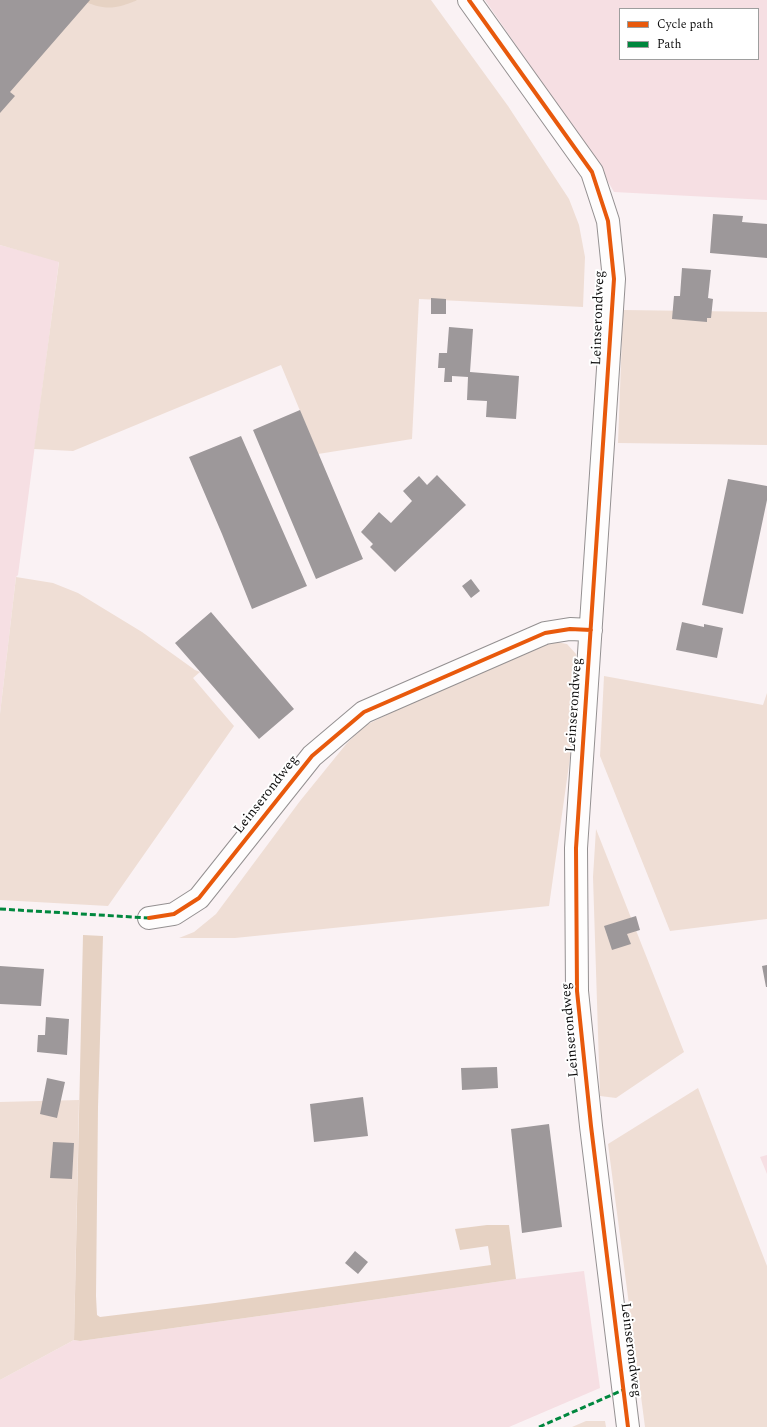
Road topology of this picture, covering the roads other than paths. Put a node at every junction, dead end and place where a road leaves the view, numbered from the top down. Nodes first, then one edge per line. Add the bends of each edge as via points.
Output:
1 (469, 0) edge
2 (591, 630) junction
3 (149, 918) dead end
4 (628, 1427) edge

1 - 2 street, Leinserondweg via 592,172 608,221 614,279
2 - 3 street, Leinserondweg via 570,629 545,633 364,712 312,756 199,898 174,914
2 - 4 street, Leinserondweg via 576,848 577,991

